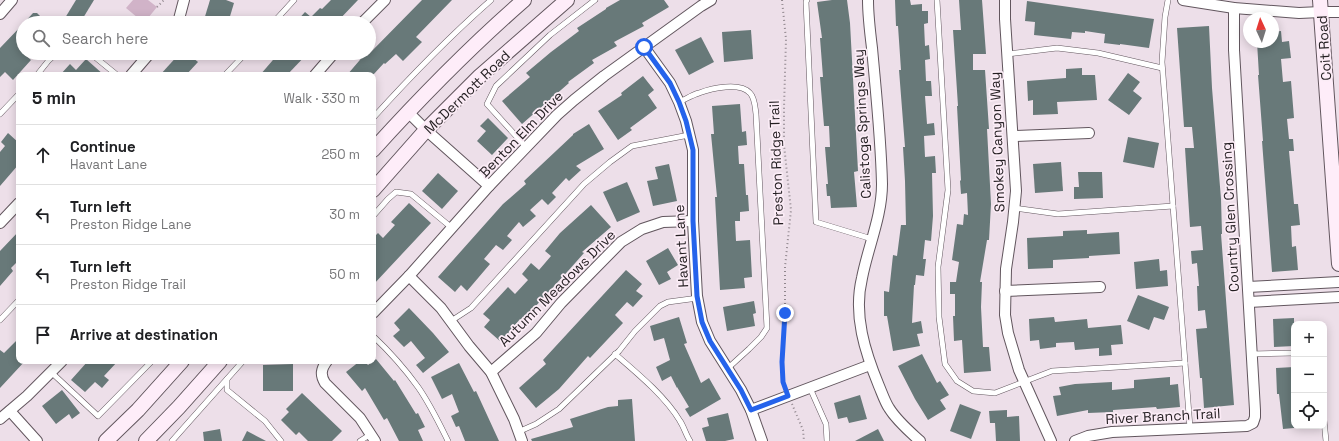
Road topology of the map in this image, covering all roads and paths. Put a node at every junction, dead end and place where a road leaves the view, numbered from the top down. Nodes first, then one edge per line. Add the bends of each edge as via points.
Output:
1 (12, 0) edge
2 (164, 0) edge
3 (184, 0) edge
4 (294, 0) edge
5 (385, 0) edge
6 (491, 0) edge
7 (524, 0) edge
8 (568, 0) edge
9 (595, 0) edge
10 (711, 0) edge
11 (782, 0) edge
12 (807, 0) edge
13 (868, 0) edge
14 (937, 0) edge
15 (1005, 0) edge
16 (1168, 0) edge
17 (1183, 0) edge
18 (1321, 6) edge
19 (157, 7) dead end
20 (1234, 8) junction
21 (1339, 12) edge
22 (0, 14) edge
23 (179, 16) edge
24 (279, 16) edge
25 (369, 16) edge
26 (644, 47) junction
27 (1007, 54) junction
28 (49, 60) edge
29 (99, 60) edge
30 (144, 60) edge
31 (240, 60) edge
32 (328, 60) edge
33 (1162, 68) junction
34 (39, 72) edge
35 (113, 72) edge
36 (134, 72) edge
37 (229, 72) edge
38 (318, 72) edge
39 (16, 97) edge
40 (679, 102) junction
41 (408, 112) junction
42 (0, 114) edge
43 (376, 115) edge
44 (426, 130) junction
45 (1089, 133) dead end
46 (690, 135) junction
47 (1013, 136) junction
48 (376, 147) edge
49 (526, 147) junction
50 (489, 186) junction
51 (376, 187) edge
52 (16, 205) edge
53 (1173, 206) junction
54 (1014, 208) junction
55 (376, 213) edge
56 (693, 221) junction
57 (0, 223) edge
58 (452, 228) junction
59 (872, 239) junction
60 (1339, 264) edge
61 (409, 276) junction
62 (1339, 282) edge
63 (1100, 287) dead end
64 (1248, 287) junction
65 (1005, 291) junction
66 (1339, 297) edge
67 (698, 298) junction
68 (1249, 302) junction
69 (16, 303) edge
70 (376, 310) edge
71 (0, 320) edge
72 (451, 321) junction
73 (376, 339) edge
74 (1291, 353) edge
75 (615, 354) junction
76 (1252, 354) junction
77 (1185, 363) junction
78 (59, 364) edge
79 (149, 364) edge
80 (179, 364) edge
81 (217, 364) edge
82 (240, 364) edge
83 (326, 364) edge
84 (870, 365) junction
85 (727, 369) junction
86 (51, 372) junction
87 (491, 372) junction
88 (228, 379) junction
89 (1024, 381) junction
90 (810, 388) junction
91 (788, 396) junction
92 (751, 410) junction
93 (10, 411) junction
94 (0, 420) edge
95 (1253, 423) joint
96 (1190, 428) junction
97 (1325, 429) edge
98 (520, 436) edge
99 (373, 438) edge
100 (38, 441) edge
101 (106, 441) edge
102 (146, 441) edge
103 (172, 441) edge
104 (281, 441) edge
105 (360, 441) edge
106 (448, 441) edge
107 (690, 441) edge
108 (762, 441) edge
109 (804, 441) edge
110 (827, 441) edge
111 (920, 441) edge
112 (1051, 441) edge
113 (1075, 441) edge
114 (1326, 441) edge

1 - 22 street
2 - 19 path
3 - 23 street
4 - 24 lane
5 - 25 street
6 - 43 lane via 442,46
7 - 41 main road, McDermott Road via 489,30
8 - 44 main road, McDermott Road via 480,76
9 - 49 lane via 550,35 501,81 487,104
10 - 26 street, Benton Elm Drive
11 - 91 path, Preston Ridge Trail via 786,39 784,145 791,210 785,267 782,362 783,382
12 - 59 lane via 816,222
13 - 59 street, Calistoga Springs Way via 882,186 881,204
14 - 89 lane via 948,190 938,267 939,317 945,364 957,381 973,391 995,393
15 - 27 street, Smokey Canyon Way
16 - 33 lane
17 - 20 street
18 - 20 street via 1299,13
18 - 21 street
18 - 60 main road, Coit Road
20 - 64 street, Country Glen Crossing via 1234,50
26 - 40 street, Havant Lane via 670,83
26 - 49 street, Benton Elm Drive via 574,100
27 - 33 lane via 1057,48 1098,53
27 - 47 street, Smokey Canyon Way
28 - 34 lane
29 - 35 lane
30 - 36 street
31 - 37 lane
32 - 38 street
33 - 53 lane
39 - 42 lane
40 - 46 street, Havant Lane
40 - 85 lane via 700,92 725,87 740,87 750,92 754,99 767,328 762,337
41 - 44 street
41 - 48 main road, McDermott Road
44 - 50 street
44 - 51 main road, McDermott Road
45 - 47 street
46 - 56 street, Havant Lane via 693,150
46 - 72 lane via 632,146 610,162 584,184 471,308
47 - 54 street, Smokey Canyon Way via 1016,191
49 - 50 street, Benton Elm Drive
50 - 58 street, Benton Elm Drive
52 - 57 street
53 - 54 lane via 1058,214
53 - 77 lane
54 - 65 street, Smokey Canyon Way
55 - 58 lane via 396,192 411,194
56 - 67 street, Havant Lane
56 - 87 street, Autumn Meadows Drive via 663,222 642,229 621,242 561,303 536,333
58 - 61 street, Benton Elm Drive
59 - 84 street, Calistoga Springs Way via 859,296 861,332
61 - 70 street, Benton Elm Drive
61 - 72 street
62 - 64 street
63 - 65 street
64 - 68 street, Country Glen Crossing
65 - 89 street, Smokey Canyon Way via 1008,333
66 - 68 street
67 - 75 lane via 668,302 660,306
67 - 85 street, Havant Lane via 707,335
68 - 76 street, Country Glen Crossing
69 - 71 lane
72 - 87 street
73 - 106 lane via 419,388
74 - 76 lane
75 - 98 lane via 559,409
75 - 107 lane via 668,405
76 - 95 street, Country Glen Crossing via 1256,410
77 - 89 lane via 1052,371
77 - 96 lane
78 - 86 street
79 - 86 lane via 98,416
80 - 101 main road
81 - 102 main road
82 - 88 lane
83 - 99 street via 321,377 360,418
84 - 90 street
84 - 111 street, Calistoga Springs Way via 889,408 899,422
85 - 92 street, Havant Lane
86 - 93 street
87 - 98 street
88 - 103 lane
88 - 104 lane via 227,390 265,421
89 - 112 street, Smokey Canyon Way
90 - 91 street
90 - 110 lane via 826,424
91 - 92 street
91 - 109 path, Preston Ridge Trail via 803,430
92 - 108 street, Havant Lane
93 - 94 street
93 - 100 street
95 - 96 street, River Branch Trail via 1247,426
96 - 113 street, River Branch Trail via 1112,432
97 - 114 lane
99 - 105 lane

